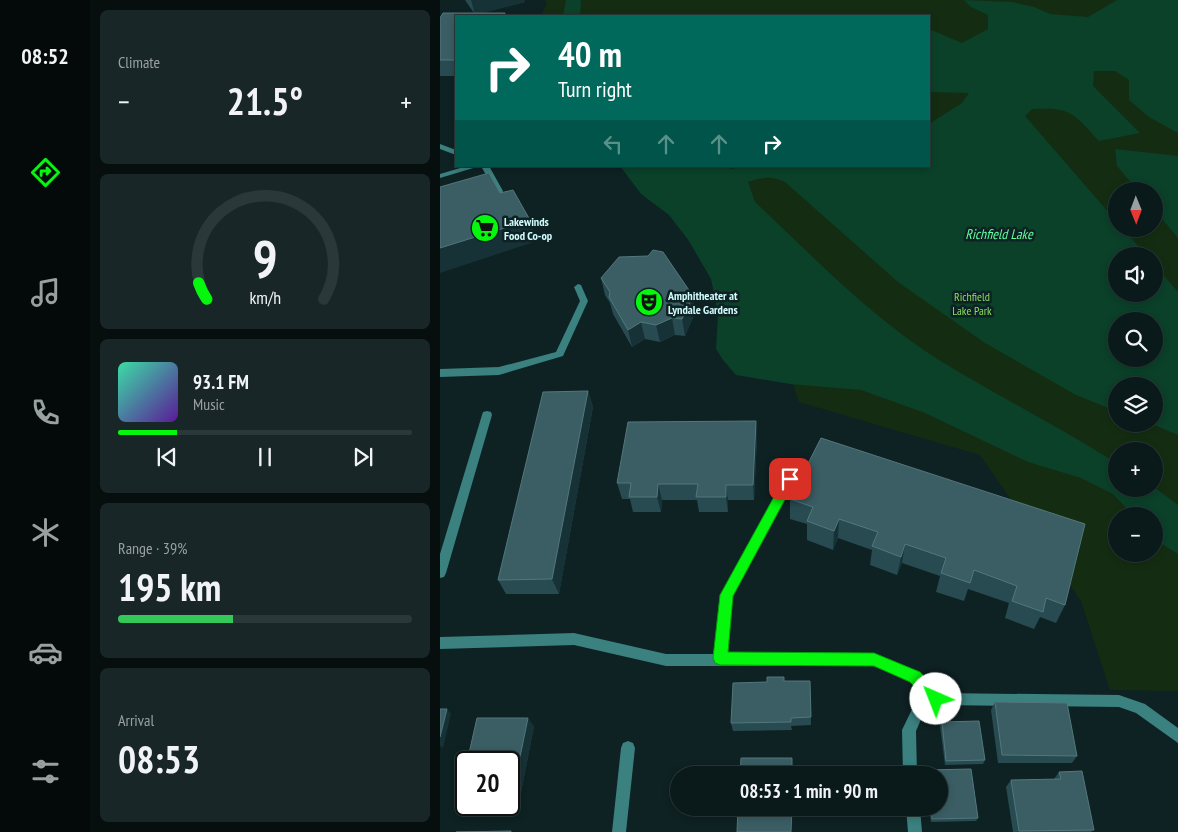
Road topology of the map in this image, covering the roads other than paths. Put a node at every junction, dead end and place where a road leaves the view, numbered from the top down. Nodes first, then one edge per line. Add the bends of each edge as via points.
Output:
1 (440, 146) edge
2 (455, 154) edge
3 (472, 167) edge
4 (486, 167) edge
5 (440, 176) edge
6 (499, 191) edge
7 (578, 287) dead end
8 (440, 373) edge
9 (487, 415) dead end
10 (790, 479) dead end
11 (440, 573) edge
12 (440, 643) edge
13 (720, 658) junction
14 (936, 699) junction
15 (1178, 736) edge
16 (628, 748) dead end
17 (910, 766) edge
18 (914, 816) edge
19 (619, 832) edge
20 (915, 832) edge

1 - 2 street
3 - 5 street
4 - 6 street
7 - 8 street via 584,301 560,354 499,371
9 - 11 street
10 - 13 street via 727,595
12 - 13 street via 574,639 666,660
13 - 14 street via 874,660 915,677
14 - 15 street via 1119,701 1140,708
14 - 17 street via 921,705 908,730
16 - 19 street
18 - 20 street

